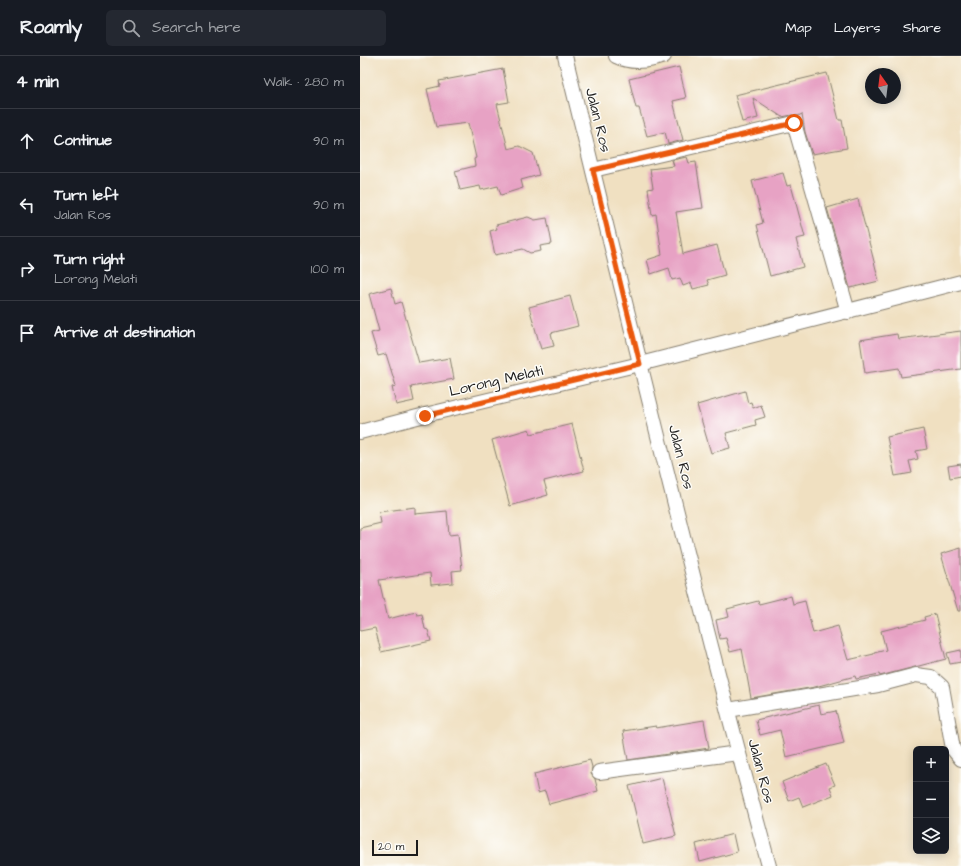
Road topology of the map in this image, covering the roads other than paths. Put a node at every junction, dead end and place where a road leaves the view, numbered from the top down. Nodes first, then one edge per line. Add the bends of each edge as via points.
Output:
1 (565, 56) edge
2 (616, 56) edge
3 (664, 56) edge
4 (593, 170) junction
5 (961, 282) edge
6 (848, 312) junction
7 (640, 364) junction
8 (360, 432) edge
9 (728, 710) junction
10 (738, 753) junction
11 (961, 759) edge
12 (599, 772) dead end
13 (770, 866) edge

1 - 4 street, Jalan Ros
2 - 3 street via 632,62
4 - 6 street via 794,123
4 - 7 street, Jalan Ros
5 - 6 street, Lorong Melati
6 - 7 street, Lorong Melati
7 - 8 street, Lorong Melati
7 - 9 street, Jalan Ros
9 - 10 street, Jalan Ros
9 - 11 street via 878,686 916,675 931,677 942,686 953,749
10 - 12 street
10 - 13 street, Jalan Ros

